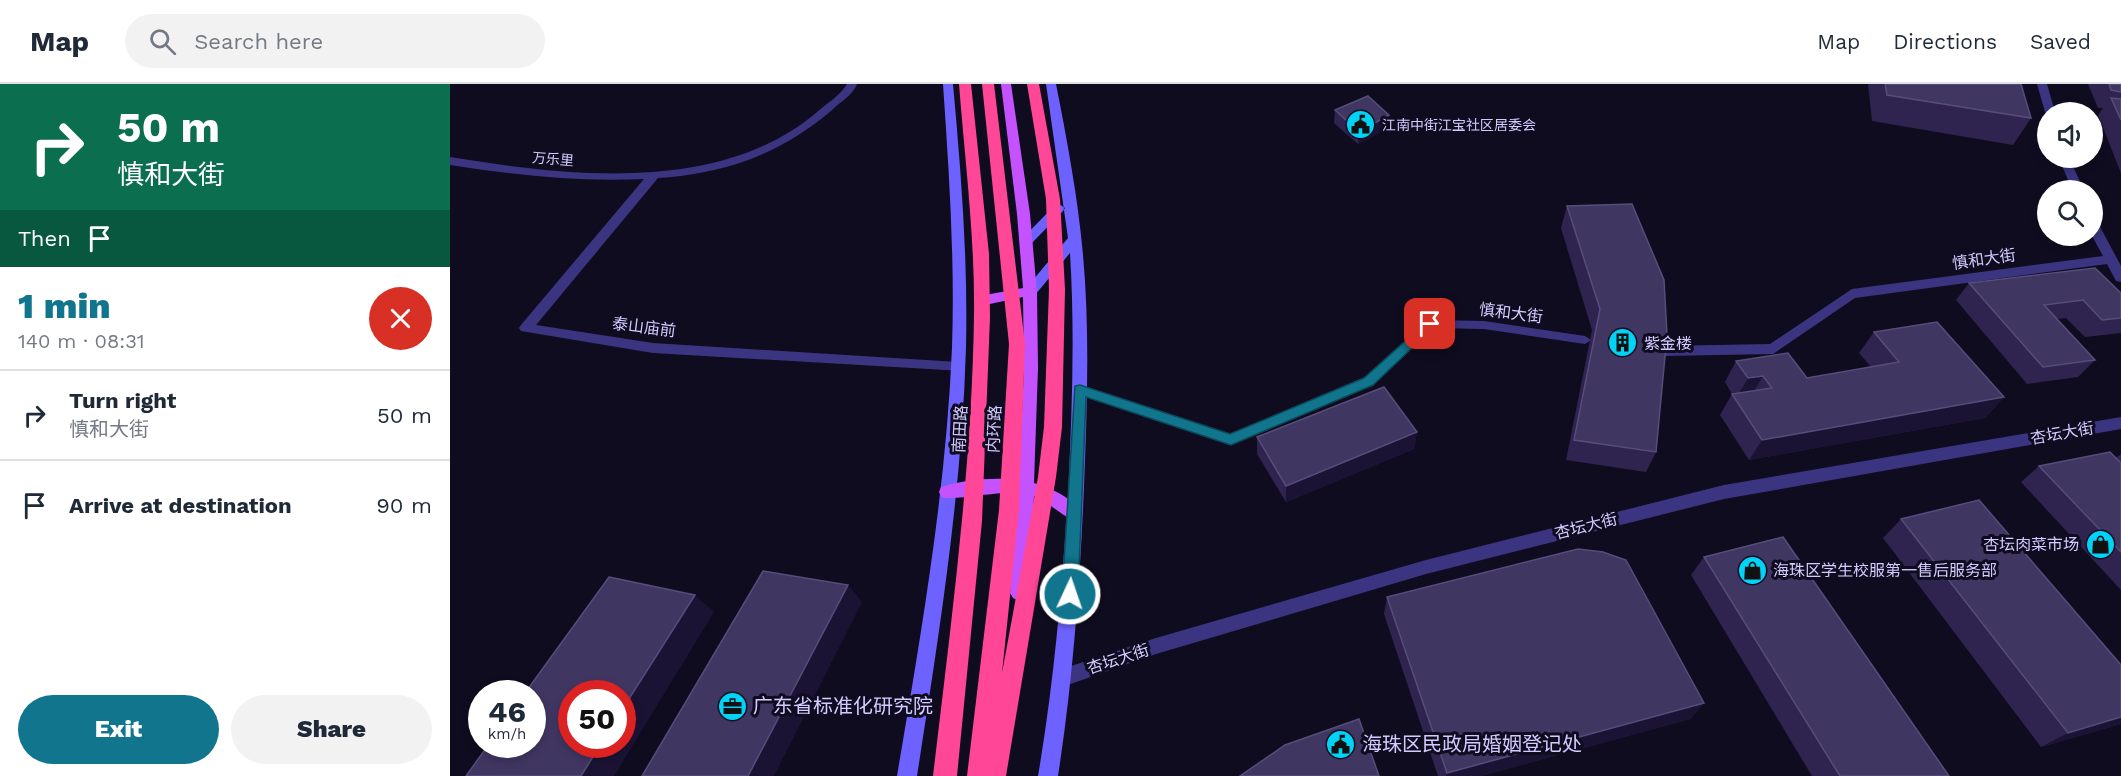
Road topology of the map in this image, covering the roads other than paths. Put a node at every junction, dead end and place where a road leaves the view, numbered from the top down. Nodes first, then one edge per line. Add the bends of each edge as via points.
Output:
1 (852, 84) edge
2 (948, 84) edge
3 (967, 84) edge
4 (988, 84) edge
5 (1006, 84) edge
6 (1033, 84) edge
7 (1051, 84) edge
8 (2042, 84) edge
9 (2047, 102) edge
10 (450, 160) edge
11 (655, 174) junction
12 (955, 189) junction
13 (1071, 196) junction
14 (981, 234) junction
15 (1075, 238) junction
16 (1026, 243) junction
17 (2103, 245) edge
18 (2110, 259) junction
19 (2121, 278) edge
20 (1030, 292) junction
21 (985, 300) junction
22 (1586, 340) dead end
23 (1664, 351) edge
24 (958, 367) junction
25 (1080, 390) junction
26 (2121, 423) edge
27 (976, 487) junction
28 (1026, 487) junction
29 (946, 492) junction
30 (1074, 515) junction
31 (1062, 678) junction
32 (907, 776) edge
33 (946, 776) edge
34 (979, 776) edge
35 (994, 776) edge
36 (1006, 776) edge
37 (1048, 776) edge

1 - 11 street, 万乐里 via 783,142 730,163
2 - 12 main road
3 - 14 main road, 南田路
3 - 33 highway, 内环路 via 981,254 982,317 971,532
4 - 34 highway, 内环路 via 1017,344 1009,510
5 - 16 main road
6 - 35 highway via 1053,199 1057,290 1053,427
7 - 13 main road
8 - 9 street
10 - 11 street, 万乐里 via 501,170 603,179
11 - 24 street, 泰山庙前 via 526,328 653,348
12 - 14 main road
12 - 24 main road via 960,288
13 - 15 main road
13 - 16 main road
14 - 21 main road, 南田路
15 - 20 main road
15 - 25 main road
16 - 20 main road
17 - 18 street
18 - 19 street
18 - 23 street, 慎和大街 via 1851,294 1773,349
20 - 21 main road
20 - 28 main road
21 - 27 main road, 南田路
22 - 25 lane, 慎和大街 via 1484,325 1430,324 1369,382 1231,440
24 - 29 main road
25 - 30 main road
26 - 31 street, 杏坛大街 via 1724,492 1426,567 1156,646
27 - 28 main road
27 - 29 main road
27 - 33 main road, 南田路
28 - 30 main road via 1054,496
28 - 36 main road
29 - 32 main road
30 - 31 main road
31 - 37 main road

